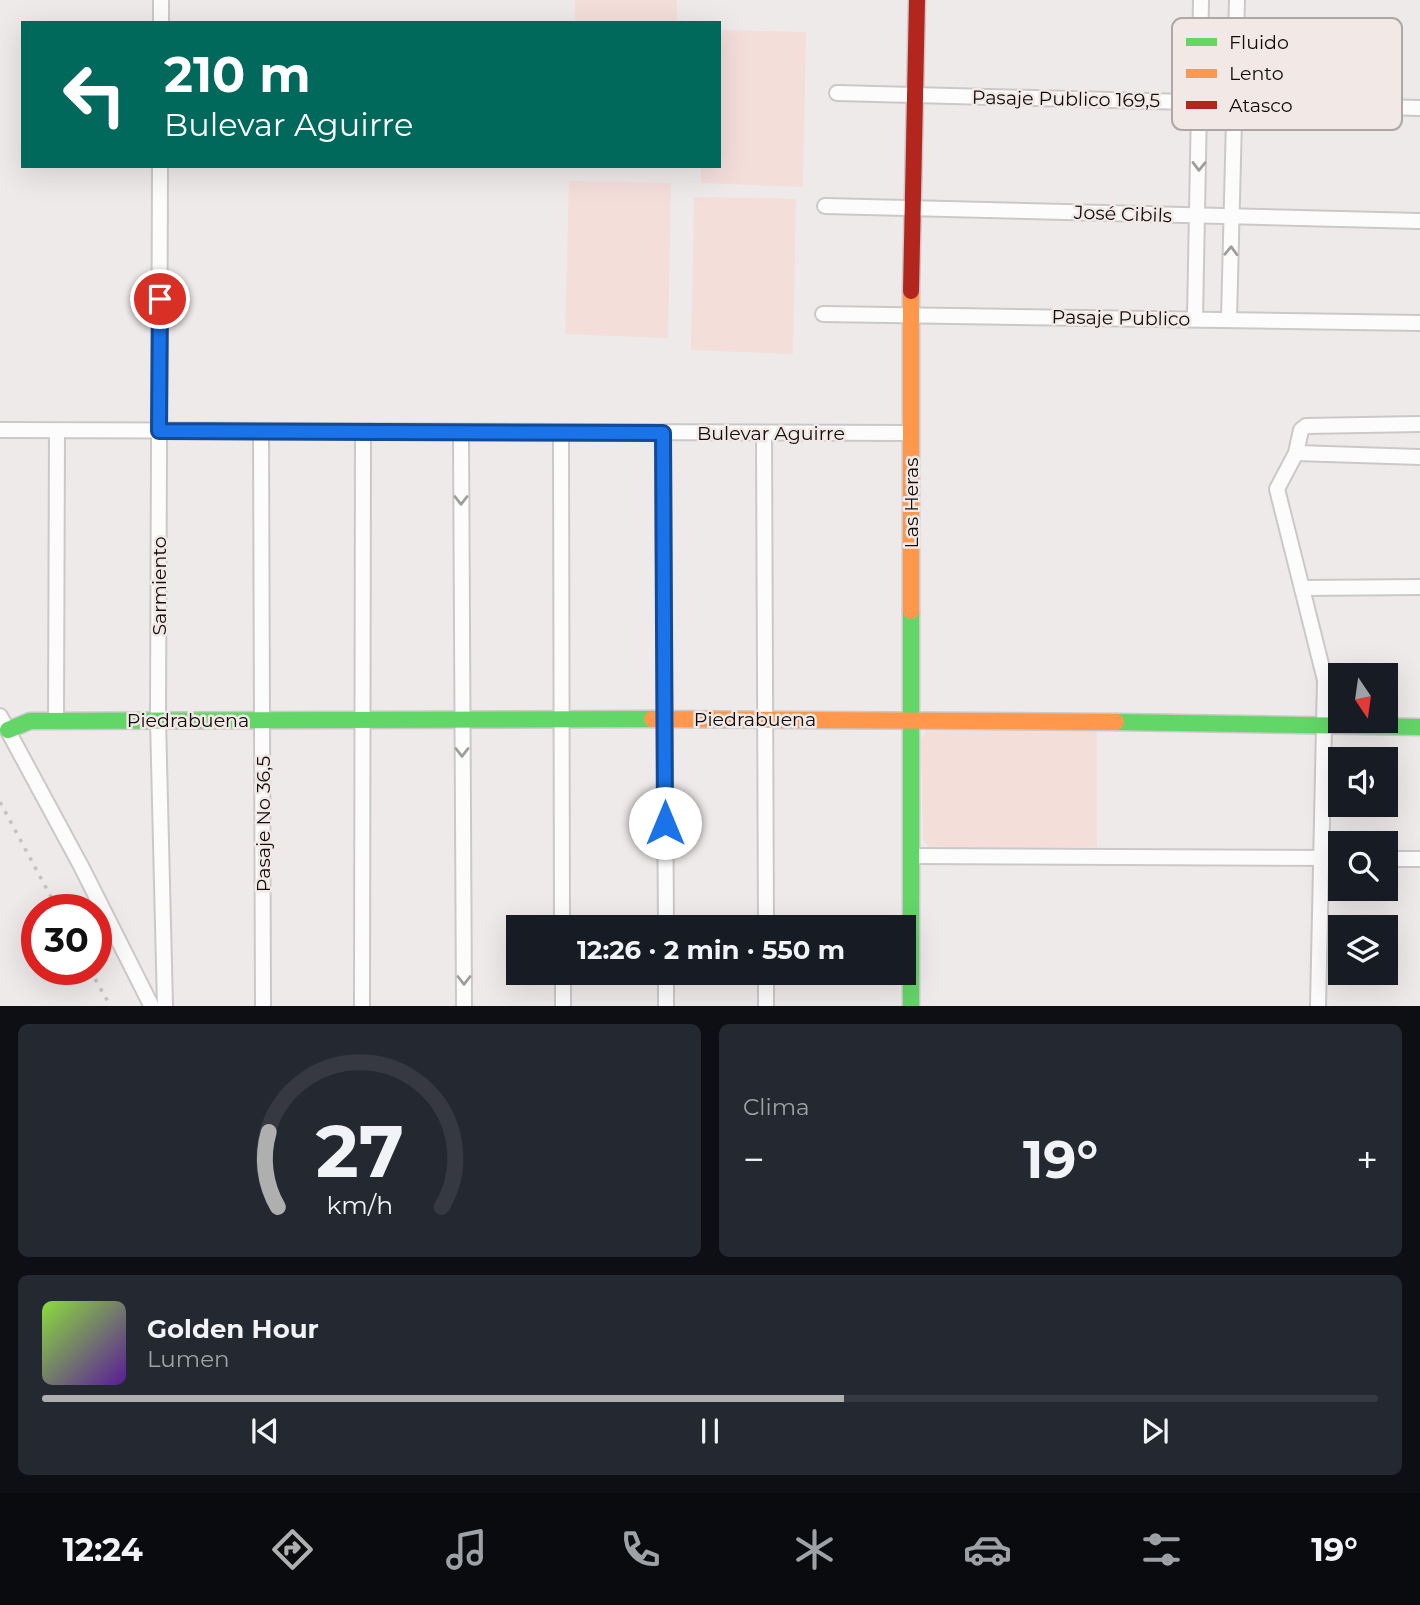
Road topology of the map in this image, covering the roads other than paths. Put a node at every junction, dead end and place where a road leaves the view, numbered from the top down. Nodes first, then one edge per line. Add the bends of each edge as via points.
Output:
1 (161, 0) edge
2 (918, 0) edge
3 (1201, 0) edge
4 (1237, 0) edge
5 (1201, 18) edge
6 (1237, 18) edge
7 (161, 21) edge
8 (838, 93) dead end
9 (915, 95) junction
10 (1172, 101) edge
11 (1402, 108) edge
12 (1420, 108) edge
13 (1200, 130) edge
14 (1235, 130) edge
15 (160, 168) edge
16 (825, 206) dead end
17 (913, 209) junction
18 (1198, 216) junction
19 (1232, 217) junction
20 (1420, 221) edge
21 (823, 314) dead end
22 (911, 315) junction
23 (1195, 318) junction
24 (1229, 319) junction
25 (1420, 323) edge
26 (1420, 424) edge
27 (0, 430) edge
28 (57, 431) junction
29 (159, 431) junction
30 (261, 431) junction
31 (363, 432) junction
32 (461, 432) junction
33 (561, 432) junction
34 (663, 433) junction
35 (764, 433) junction
36 (911, 433) junction
37 (1296, 453) junction
38 (1420, 457) edge
39 (1420, 587) edge
40 (1302, 588) junction
41 (910, 718) junction
42 (562, 719) junction
43 (665, 719) junction
44 (765, 719) junction
45 (158, 720) junction
46 (262, 720) junction
47 (363, 720) junction
48 (462, 720) junction
49 (57, 721) junction
50 (4, 723) edge
51 (1324, 726) junction
52 (1420, 727) edge
53 (912, 856) junction
54 (1320, 858) junction
55 (1328, 858) edge
56 (1398, 859) edge
57 (1420, 859) edge
58 (562, 915) edge
59 (666, 915) edge
60 (766, 915) edge
61 (563, 985) edge
62 (666, 985) edge
63 (766, 985) edge
64 (154, 1006) edge
65 (167, 1006) edge
66 (263, 1006) edge
67 (362, 1006) edge
68 (464, 1006) edge
69 (563, 1006) edge
70 (666, 1006) edge
71 (766, 1006) edge
72 (911, 1006) edge
73 (1318, 1006) edge

1 - 7 street
2 - 9 street, Las Heras
3 - 5 street
4 - 6 street
8 - 9 street, Pasaje Publico 169,5
9 - 10 street, Pasaje Publico 169,5
9 - 17 street, Las Heras
11 - 12 street, Pasaje Publico 169,5
13 -> 18 street
14 - 19 street
15 - 29 street, Sarmiento
16 - 17 street, José Cibils
17 - 18 street, José Cibils
17 - 22 street, Las Heras
18 - 19 street, José Cibils
18 - 23 street
19 - 20 street, José Cibils
24 -> 19 street
21 - 22 street, Pasaje Publico
22 - 23 street, Pasaje Publico
22 - 36 street, Las Heras
23 - 24 street, Pasaje Publico
24 - 25 street, Pasaje Publico
26 - 37 street via 1306,426
27 - 28 street, Bulevar Aguirre
28 - 29 street, Bulevar Aguirre
28 - 49 street
29 - 30 street, Bulevar Aguirre
29 - 45 street, Sarmiento
30 - 31 street, Bulevar Aguirre
30 - 46 street, Pasaje No 36,5
31 - 32 street, Bulevar Aguirre
31 - 47 street
32 - 33 street, Bulevar Aguirre
32 -> 48 street
33 - 34 street, Bulevar Aguirre
33 - 42 street
34 - 35 street, Bulevar Aguirre
34 - 43 street
35 - 36 street, Bulevar Aguirre
35 - 44 street
36 - 41 street, Las Heras
37 - 38 street
37 - 40 street via 1277,489
39 - 40 street
40 - 51 street via 1324,668
41 - 44 street, Piedrabuena
41 - 51 street, Piedrabuena
41 - 53 street, Las Heras
42 - 43 street, Piedrabuena
42 - 48 street, Piedrabuena
42 - 58 street
43 - 44 street, Piedrabuena
43 - 59 street
44 - 60 street
45 - 46 street, Piedrabuena
45 - 49 street, Piedrabuena
45 - 65 street, Sarmiento
46 - 47 street, Piedrabuena
46 - 66 street, Pasaje No 36,5
47 - 48 street, Piedrabuena
47 - 67 street
48 -> 68 street
49 - 50 street, Piedrabuena
50 - 64 street
51 - 52 street, Piedrabuena
51 - 54 street
53 - 54 street
53 - 72 street, Las Heras
54 - 55 street
54 - 73 street
56 - 57 street
61 - 69 street
62 - 70 street
63 - 71 street
64 - 65 street

